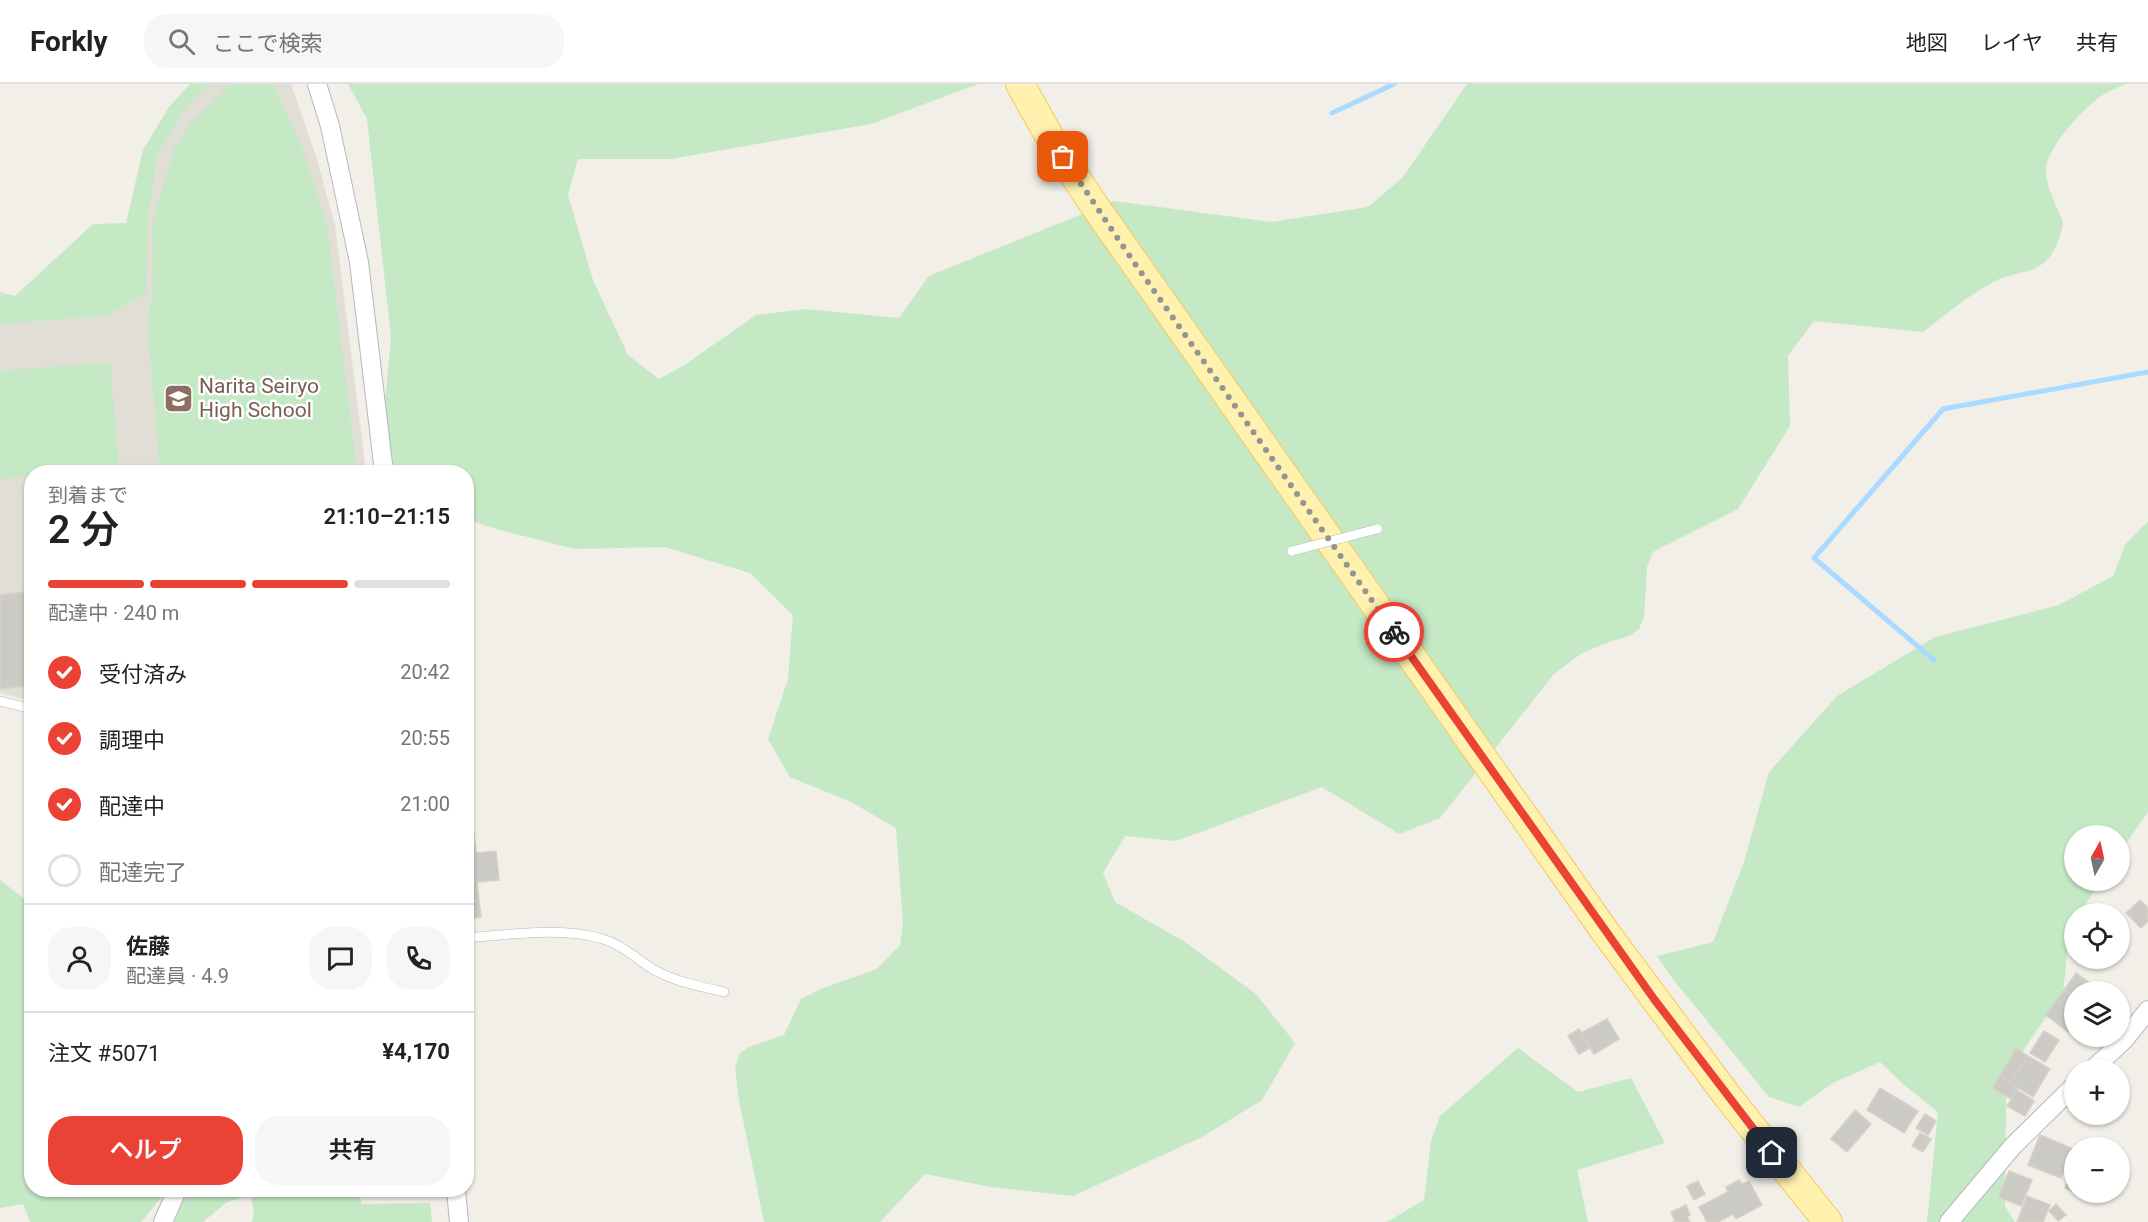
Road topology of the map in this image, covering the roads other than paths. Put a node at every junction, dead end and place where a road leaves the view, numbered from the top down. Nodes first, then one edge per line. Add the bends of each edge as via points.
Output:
1 (317, 84) edge
2 (1020, 84) edge
3 (383, 465) edge
4 (1377, 529) dead end
5 (1292, 551) dead end
6 (0, 700) edge
7 (24, 706) edge
8 (474, 938) edge
9 (724, 992) dead end
10 (2148, 1010) edge
11 (2104, 1059) edge
12 (2064, 1096) edge
13 (174, 1197) edge
14 (457, 1197) edge
15 (163, 1222) edge
16 (459, 1222) edge
17 (1828, 1222) edge
18 (1949, 1222) edge

1 - 3 street via 333,137 359,262
2 - 17 main road via 1052,141 1131,258 1619,952
4 - 5 lane, bridge
6 - 7 lane
8 - 9 lane via 588,935 621,947 659,972
10 - 11 street
12 - 18 street via 2013,1146
13 - 15 street
14 - 16 street

